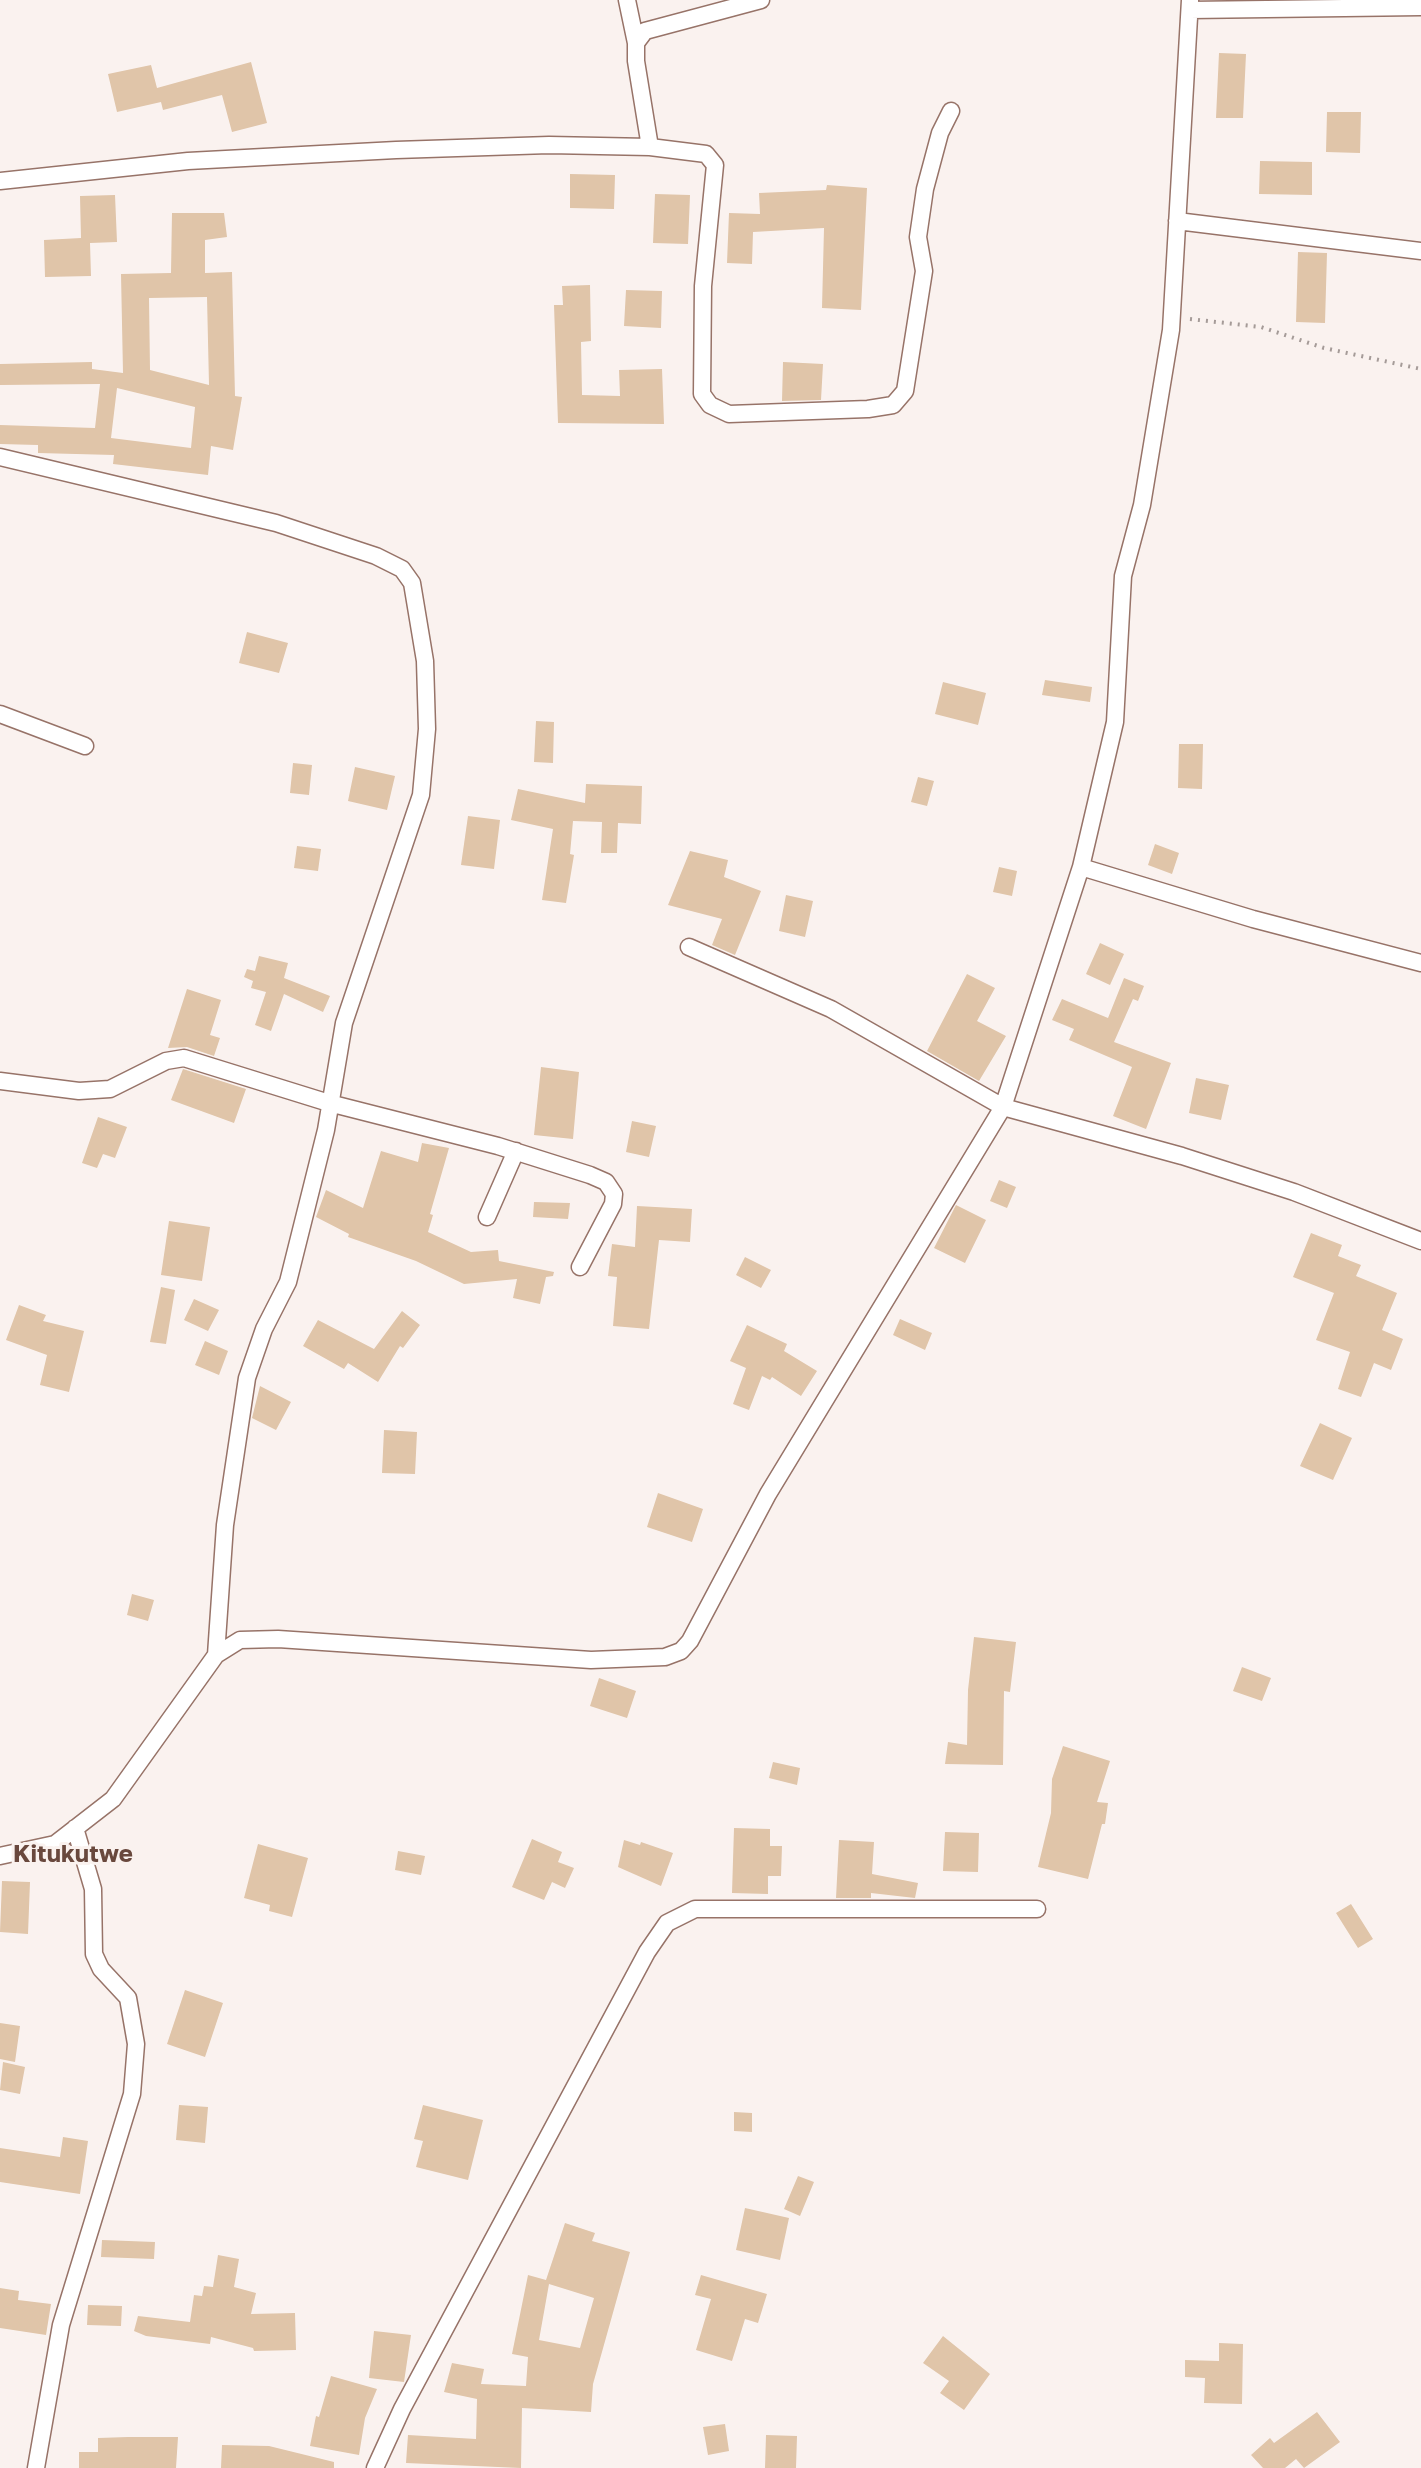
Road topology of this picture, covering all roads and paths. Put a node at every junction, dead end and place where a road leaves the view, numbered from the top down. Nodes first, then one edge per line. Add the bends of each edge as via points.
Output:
1 (627, 0) edge
2 (761, 0) edge
3 (1190, 5) edge
4 (1421, 7) edge
5 (636, 43) junction
6 (951, 111) dead end
7 (650, 147) junction
8 (0, 181) edge
9 (1177, 221) junction
10 (1421, 251) edge
11 (1172, 317) junction
12 (1421, 369) edge
13 (0, 457) edge
14 (0, 714) edge
15 (85, 746) dead end
16 (1081, 867) junction
17 (689, 947) dead end
18 (1421, 963) edge
19 (0, 1081) edge
20 (329, 1103) junction
21 (1003, 1107) junction
22 (516, 1151) junction
23 (487, 1217) dead end
24 (1421, 1241) edge
25 (580, 1267) dead end
26 (216, 1655) junction
27 (75, 1828) junction
28 (0, 1856) edge
29 (1037, 1909) dead end
30 (36, 2468) edge
31 (375, 2468) edge

1 - 5 street
2 - 5 street via 645,31
3 - 4 street
3 - 9 street
5 - 7 street
6 - 7 street via 925,189 918,237 924,271 905,391 893,405 868,409 729,414 710,405 702,394 703,286 715,165 706,154
7 - 8 street via 549,145 277,156
9 - 10 street
9 - 11 street
11 - 12 path via 1261,327 1324,348
11 - 16 street via 1150,462 1123,576 1115,722
13 - 20 street via 276,523 376,556 402,569 412,583 425,661 427,729 421,795 344,1023
14 - 15 street
16 - 18 street
16 - 21 street
17 - 21 street via 831,1009
19 - 20 street via 79,1091 110,1089 166,1061 184,1058
20 - 22 street
20 - 26 street via 288,1282 247,1378 225,1525
21 - 24 street via 1182,1156
21 - 26 street via 768,1494 681,1651 641,1660 591,1660 278,1639 240,1640
22 - 23 street
22 - 25 street via 597,1177 614,1194
26 - 27 street via 113,1799
27 - 28 street via 55,1844
27 - 30 street via 93,1889 94,1954 128,1998 136,2044 132,2094 61,2325
29 - 31 street via 695,1909 667,1923 417,2381

